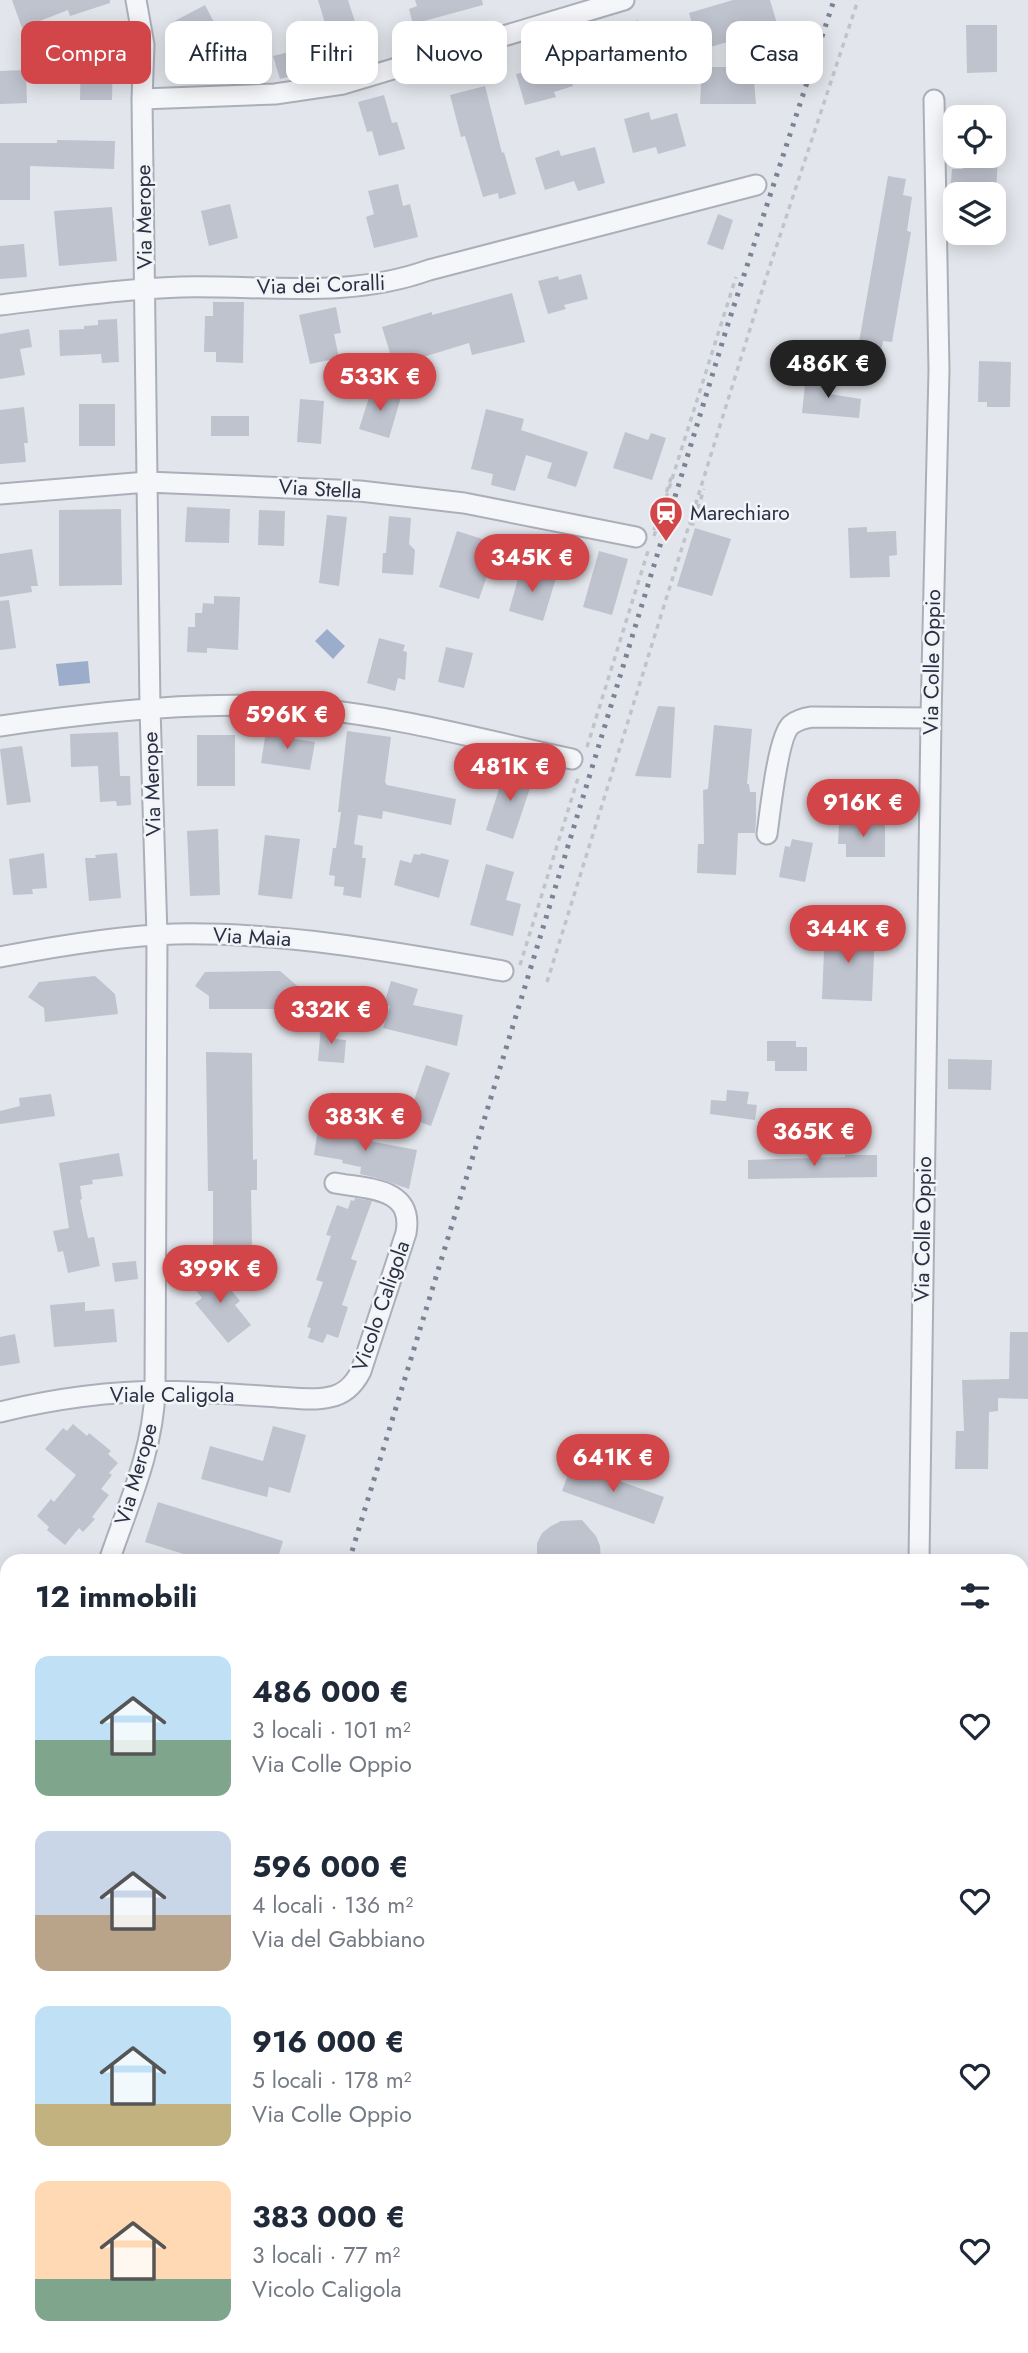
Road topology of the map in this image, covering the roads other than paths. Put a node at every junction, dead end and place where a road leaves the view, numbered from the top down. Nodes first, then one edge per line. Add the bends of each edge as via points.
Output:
1 (136, 0) edge
2 (625, 0) edge
3 (142, 99) junction
4 (934, 100) dead end
5 (756, 185) dead end
6 (145, 290) junction
7 (0, 305) edge
8 (147, 482) junction
9 (0, 494) edge
10 (636, 537) dead end
11 (150, 708) junction
12 (931, 718) junction
13 (0, 726) edge
14 (572, 759) dead end
15 (767, 834) dead end
16 (157, 935) junction
17 (0, 957) edge
18 (503, 971) dead end
19 (335, 1183) dead end
20 (155, 1391) junction
21 (344, 1392) joint
22 (0, 1412) edge
23 (111, 1554) edge
24 (919, 1554) edge

1 - 3 street, Via Merope via 144,45
2 - 3 street via 343,84 275,94
3 - 6 street, Via Merope
4 - 12 street, Via Colle Oppio via 939,370
5 - 6 street, Via dei Coralli via 390,283 340,288
6 - 7 street, Via dei Coralli
6 - 8 street, Via Merope
8 - 9 street, Via Stella
8 - 10 street, Via Stella via 412,495
8 - 11 street, Via Merope
11 - 13 street
11 - 14 street via 273,706 341,712
11 - 16 street, Via Merope
12 - 15 street via 812,717 791,724 782,744
12 - 24 street, Via Colle Oppio
16 - 17 street, Via Maia
16 - 18 street, Via Maia via 321,942
16 - 20 street, Via Merope
19 - 21 street, Vicolo Caligola via 395,1198 408,1216 361,1371
20 - 21 street, Viale Caligola via 312,1399
20 - 22 street, Viale Caligola
20 - 23 street, Via Merope via 150,1439

